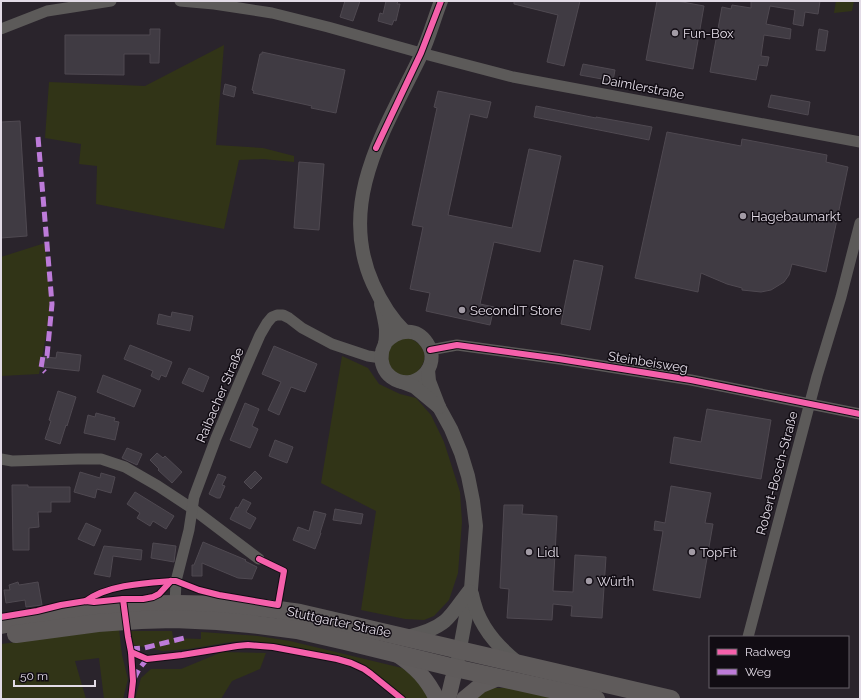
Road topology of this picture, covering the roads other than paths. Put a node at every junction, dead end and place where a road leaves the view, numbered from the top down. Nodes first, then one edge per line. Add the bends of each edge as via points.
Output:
1 (111, 1) edge
2 (180, 1) edge
3 (441, 1) edge
4 (1, 29) edge
5 (422, 53) junction
6 (860, 142) edge
7 (860, 223) edge
8 (380, 300) junction
9 (405, 332) junction
10 (385, 344) junction
11 (430, 350) junction
12 (381, 358) junction
13 (428, 370) junction
14 (402, 382) junction
15 (810, 404) junction
16 (439, 407) junction
17 (860, 414) edge
18 (1, 459) edge
19 (193, 509) junction
20 (259, 559) dead end
21 (471, 589) junction
22 (175, 604) junction
23 (1, 625) edge
24 (1, 636) edge
25 (748, 636) edge
26 (407, 637) junction
27 (460, 650) junction
28 (397, 654) junction
29 (520, 664) junction
30 (454, 673) junction
31 (498, 678) junction
32 (437, 699) edge
33 (448, 699) edge
34 (464, 699) edge
35 (596, 699) edge
36 (671, 699) edge

1 - 4 street via 48,11
2 - 5 street, Daimlerstraße via 272,14
3 - 5 street
5 - 6 street, Daimlerstraße via 513,77
5 - 8 street via 373,155 364,184 360,225 362,248 368,272
7 - 15 street, Robert-Bosch-Straße
8 - 9 street
8 - 10 street via 386,328
9 - 10 street via 390,338
9 - 11 street via 419,335 426,341
10 - 12 street
11 - 13 street
11 - 15 street, Steinbeisweg via 457,345 559,359 691,380
12 - 14 street via 382,365 390,376
12 - 19 street, Raibacher Straße via 332,344 283,315 272,317 260,335 216,438 194,497
13 - 14 street via 417,380
13 - 16 street via 429,381
14 - 16 street
15 - 17 street, Steinbeisweg
15 - 25 street, Robert-Bosch-Straße
16 - 21 street via 461,452 473,501 476,526
18 - 19 street via 101,459 125,467
19 - 20 street
19 - 22 street, Raibacher Straße via 177,577
21 - 26 street via 444,621 420,634
21 - 27 street
21 - 29 street via 477,612 488,632 502,650
22 - 23 main road, Stuttgarter Straße via 97,608
22 - 26 main road, Stuttgarter Straße via 217,604 300,613
24 - 28 main road, Stuttgarter Straße via 98,623 174,619 297,630
26 - 27 main road, Stuttgarter Straße
27 - 29 main road, Stuttgarter Straße
27 - 30 street
28 - 30 main road, Stuttgarter Straße
28 - 32 main road via 411,663 422,675
29 - 36 main road, Stuttgarter Straße
30 - 31 main road, Stuttgarter Straße
30 - 33 main road
31 - 34 main road via 480,685
31 - 35 main road, Stuttgarter Straße

